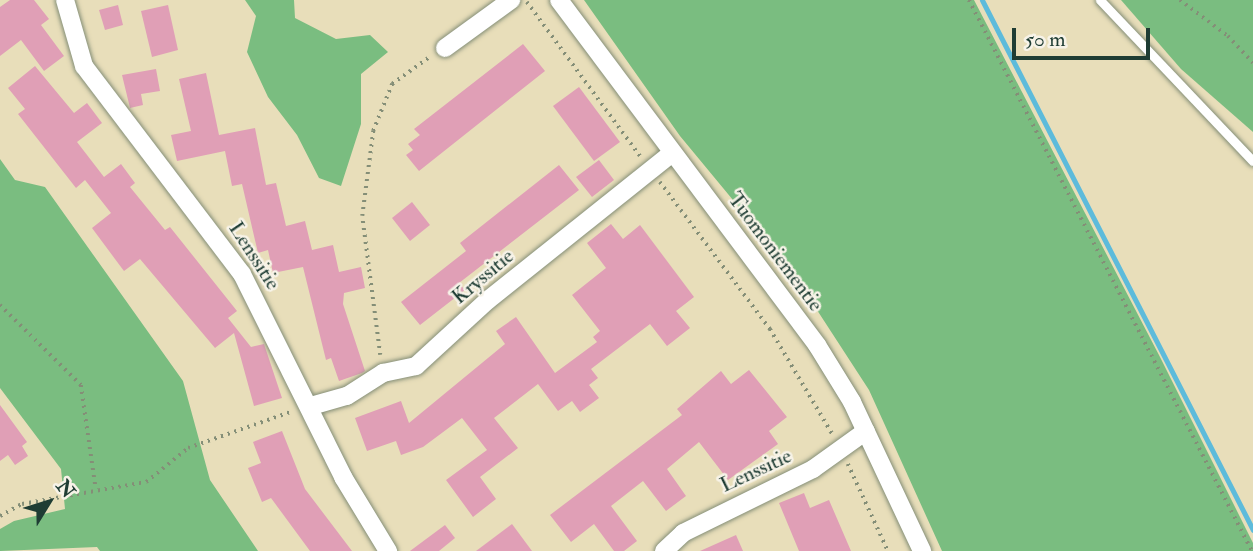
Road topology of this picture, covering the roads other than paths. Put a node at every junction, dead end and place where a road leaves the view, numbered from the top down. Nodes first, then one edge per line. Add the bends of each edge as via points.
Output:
1 (65, 0) edge
2 (511, 0) edge
3 (559, 0) edge
4 (1100, 0) edge
5 (445, 48) road end
6 (671, 154) junction
7 (1253, 161) edge
8 (311, 406) junction
9 (866, 431) junction
10 (388, 551) edge
11 (664, 551) edge
12 (922, 551) edge

1 - 8 street, Lenssitie via 84,66 242,274
2 - 5 street
3 - 6 street, Tuomoniementie
4 - 7 lane
6 - 8 street, Kryssitie via 488,300 416,366 383,373 347,396
6 - 9 street, Tuomoniementie via 810,335
8 - 10 street, Lenssitie via 343,477
9 - 11 street, Lenssitie via 813,469 683,533
9 - 12 street, Tuomoniementie

